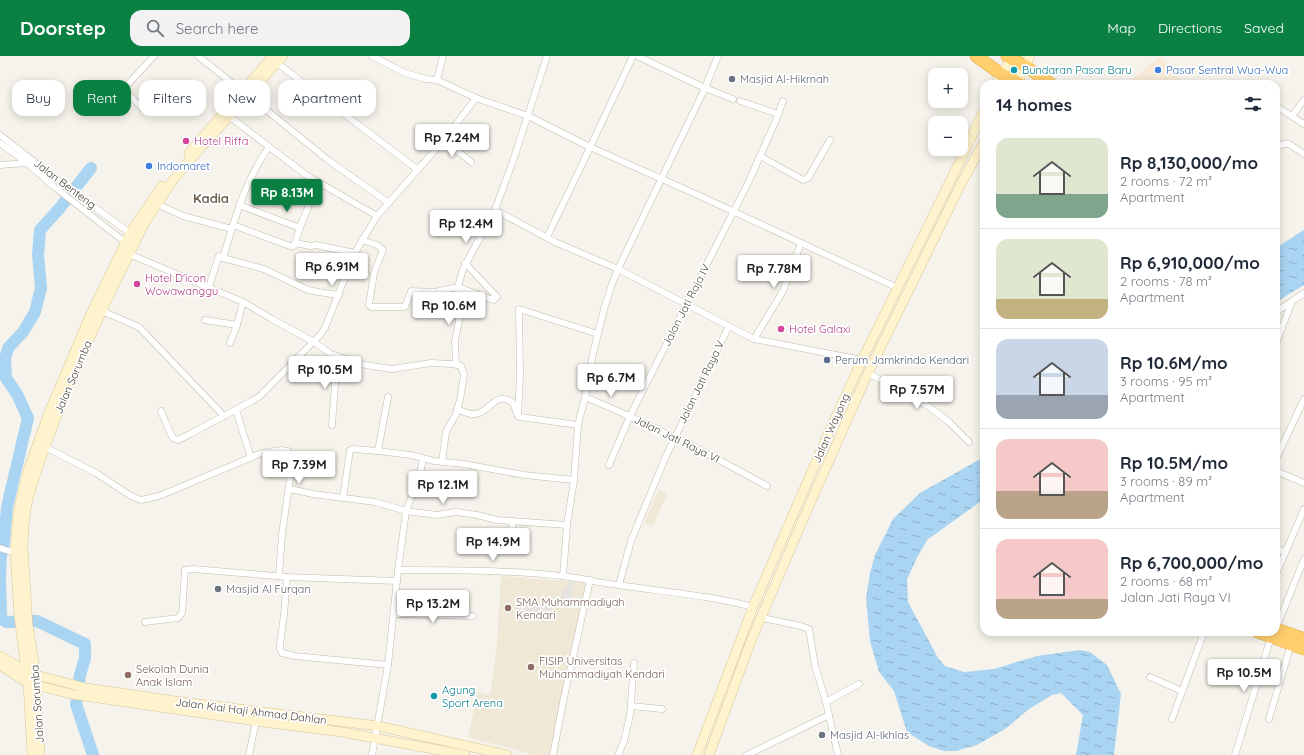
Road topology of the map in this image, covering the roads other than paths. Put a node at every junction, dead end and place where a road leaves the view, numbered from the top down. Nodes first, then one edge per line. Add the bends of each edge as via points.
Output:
1 (154, 56) edge
2 (372, 56) edge
3 (443, 56) edge
4 (547, 56) edge
5 (633, 56) edge
6 (637, 56) edge
7 (718, 56) edge
8 (976, 56) edge
9 (200, 57) edge
10 (1010, 57) edge
11 (278, 58) edge
12 (1028, 61) edge
13 (999, 79) edge
14 (229, 80) edge
15 (257, 80) edge
16 (437, 80) junction
17 (1020, 80) edge
18 (1047, 80) edge
19 (705, 88) junction
20 (476, 98) junction
21 (733, 99) dead end
22 (1304, 100) edge
23 (740, 101) dead end
24 (783, 101) dead end
25 (139, 105) edge
26 (1280, 108) edge
27 (270, 113) edge
28 (778, 114) junction
29 (224, 116) edge
30 (528, 116) junction
31 (1292, 116) junction
32 (230, 117) joint
33 (980, 119) edge
34 (1304, 124) edge
35 (0, 135) edge
36 (444, 140) junction
37 (830, 140) dead end
38 (0, 143) edge
39 (1280, 146) edge
40 (269, 147) junction
41 (590, 147) junction
42 (980, 149) edge
43 (1304, 154) edge
44 (760, 156) junction
45 (471, 162) dead end
46 (27, 163) junction
47 (0, 165) edge
48 (418, 170) junction
49 (662, 179) junction
50 (321, 184) junction
51 (389, 203) junction
52 (157, 204) junction
53 (240, 205) junction
54 (496, 210) junction
55 (733, 211) junction
56 (377, 216) junction
57 (232, 227) junction
58 (300, 227) junction
59 (130, 233) junction
60 (547, 237) junction
61 (362, 240) junction
62 (801, 242) junction
63 (295, 243) junction
64 (131, 250) junction
65 (355, 254) junction
66 (224, 258) junction
67 (466, 263) junction
68 (618, 269) junction
69 (209, 287) junction
70 (458, 287) junction
71 (898, 288) junction
72 (1304, 293) edge
73 (339, 294) junction
74 (1292, 301) junction
75 (243, 302) junction
76 (686, 305) junction
77 (1280, 309) edge
78 (102, 311) junction
79 (205, 320) dead end
80 (237, 325) junction
81 (729, 326) junction
82 (1280, 333) edge
83 (598, 334) junction
84 (754, 339) junction
85 (314, 342) junction
86 (230, 343) dead end
87 (337, 356) junction
88 (862, 360) junction
89 (456, 364) junction
90 (868, 373) junction
91 (388, 397) dead end
92 (585, 397) junction
93 (1304, 399) edge
94 (457, 409) junction
95 (236, 410) junction
96 (161, 411) dead end
97 (224, 416) junction
98 (518, 416) junction
99 (630, 416) junction
100 (578, 425) junction
101 (332, 426) dead end
102 (674, 438) junction
103 (969, 442) dead end
104 (45, 447) junction
105 (1280, 450) edge
106 (378, 451) junction
107 (251, 458) junction
108 (423, 459) junction
109 (442, 462) junction
110 (609, 465) dead end
111 (1280, 474) edge
112 (574, 480) junction
113 (1304, 483) edge
114 (767, 486) dead end
115 (290, 489) junction
116 (343, 498) junction
117 (1304, 509) edge
118 (406, 511) junction
119 (512, 522) junction
120 (567, 525) junction
121 (512, 546) dead end
122 (0, 548) edge
123 (1280, 550) edge
124 (13, 552) junction
125 (1285, 552) junction
126 (1304, 559) edge
127 (1280, 564) edge
128 (398, 570) junction
129 (279, 576) junction
130 (287, 576) junction
131 (563, 576) junction
132 (590, 580) junction
133 (398, 581) junction
134 (619, 585) junction
135 (753, 607) junction
136 (394, 614) junction
137 (473, 616) dead end
138 (1280, 617) edge
139 (762, 618) junction
140 (24, 621) junction
141 (145, 622) dead end
142 (1280, 633) edge
143 (1203, 636) edge
144 (1273, 636) edge
145 (1280, 636) edge
146 (1304, 639) edge
147 (1291, 644) junction
148 (1304, 649) edge
149 (0, 656) edge
150 (634, 663) dead end
151 (388, 665) junction
152 (0, 666) edge
153 (26, 671) junction
154 (36, 675) junction
155 (1150, 677) dead end
156 (32, 684) junction
157 (859, 684) dead end
158 (72, 690) junction
159 (1182, 691) junction
160 (85, 692) junction
161 (826, 702) junction
162 (631, 706) junction
163 (662, 709) dead end
164 (829, 715) junction
165 (1269, 719) dead end
166 (1172, 720) dead end
167 (256, 721) junction
168 (378, 726) junction
169 (375, 738) junction
170 (32, 755) edge
171 (40, 755) edge
172 (248, 755) edge
173 (372, 755) edge
174 (465, 755) edge
175 (507, 755) edge
176 (553, 755) edge
177 (618, 755) edge
178 (697, 755) edge
179 (709, 755) edge
180 (747, 755) edge
181 (838, 755) edge
182 (1235, 755) edge

1 - 25 street via 125,89
2 - 16 street via 405,73
3 - 16 street
4 - 30 street
5 - 41 street
6 - 19 street
7 - 19 street
8 - 13 highway
9 - 14 street
10 - 12 highway
10 - 13 main road
11 - 15 main road, Jalan Sorumba
11 - 48 street
12 - 17 main road
12 - 18 highway
16 - 20 street
19 - 21 street
19 - 49 street
20 - 30 street
20 - 36 street
22 - 31 street
23 - 28 street
24 - 28 street, Jalan Jati Raja IV
26 - 31 street
27 - 51 street via 336,166
28 - 44 street, Jalan Jati Raja IV
29 - 59 main road, Jalan Sorumba via 172,172
30 - 41 street
30 - 54 street
31 - 34 street
32 - 40 street
32 - 52 main road, Jalan Sorumba via 173,180
33 - 71 main road, Jalan Wayong
35 - 59 street, Jalan Benteng
36 - 45 street
36 - 48 street
37 - 44 street via 806,180
38 - 46 street, Jalan Benteng
39 - 43 street via 1289,144
40 - 50 street
40 - 53 street via 255,169
41 - 49 street
41 - 60 street
42 - 90 main road, Jalan Wayong
44 - 55 street, Jalan Jati Raja IV
46 - 47 street
46 - 64 street, Jalan Benteng
48 - 51 street
49 - 55 street
49 - 68 street
50 - 56 street
50 - 58 street
51 - 56 street
52 - 57 street via 183,216
52 - 64 main road, Jalan Sorumba
53 - 57 street
53 - 58 street
54 - 60 street
54 - 67 street
55 - 62 street
55 - 76 street, Jalan Jati Raja IV
56 - 61 street
57 - 63 street via 290,246 294,246
57 - 66 street
58 - 63 street
59 - 64 main road, Jalan Sorumba
60 - 68 street
61 - 65 street
61 - 70 street via 383,250 374,273 370,306 405,307 411,291 435,292
62 - 71 street
62 - 84 street via 783,291
63 - 65 street
64 - 69 street, Jalan Benteng
64 - 78 main road, Jalan Sorumba
64 - 124 main road, Jalan Sorumba via 89,318 48,415 21,498
65 - 73 street
66 - 69 street via 219,256
66 - 73 street via 264,269 308,290
67 - 70 street
67 - 70 street via 497,298 490,299
68 - 76 street
68 - 83 street
69 - 75 street, Jalan Benteng
70 - 89 street
71 - 88 main road, Jalan Wayong
72 - 74 street
73 - 85 street via 324,328
74 - 77 street
74 - 82 street
75 - 80 street
75 - 85 street, Jalan Benteng
76 - 81 street
76 - 99 street, Jalan Jati Raja IV
78 - 97 street via 139,327
78 - 104 main road, Jalan Sorumba via 70,382
79 - 80 street
80 - 86 street
81 - 84 street
81 - 102 street, Jalan Jati Raya V
83 - 92 street
83 - 98 street via 519,309
84 - 88 street
85 - 87 street, Jalan Benteng
85 - 95 street via 260,396
87 - 89 street, Jalan Benteng via 365,365 392,369
87 - 101 street
88 - 135 main road, Jalan Wayong
89 - 94 street via 461,366 464,375
90 - 103 street via 928,406
90 - 139 main road, Jalan Wayong
91 - 106 street
92 - 99 street, Jalan Jati Raya VI
92 - 100 street
93 - 105 street
94 - 98 street via 477,414 498,399 505,399 513,403
94 - 109 street via 446,432
95 - 97 street
95 - 107 street
96 - 97 street via 171,435 178,440
98 - 100 street
99 - 102 street, Jalan Jati Raya VI
99 - 110 street, Jalan Jati Raja IV
100 - 112 street
102 - 114 street, Jalan Jati Raya VI
102 - 134 street, Jalan Jati Raya V via 631,541
104 - 107 street via 141,500 159,496
104 - 140 main road, Jalan Sorumba via 33,482 24,525
106 - 108 street
106 - 116 street via 350,450
107 - 115 street via 268,452 288,451 292,458
108 - 109 street
108 - 118 street via 419,478
109 - 112 street
111 - 113 street
112 - 120 street
115 - 116 street
115 - 129 street via 282,534
116 - 118 street via 375,502
117 - 125 street
118 - 119 street via 437,515 456,512
118 - 128 street
119 - 120 street
119 - 121 street
120 - 131 street
122 - 124 street
123 - 125 street
124 - 140 main road, Jalan Sorumba
125 - 127 street
126 - 138 street
128 - 131 street via 466,570
128 - 133 street
129 - 130 street
129 - 141 street via 185,570 180,616
130 - 133 street
130 - 151 street via 280,644 282,653
131 - 132 street
132 - 134 street
132 - 176 street
133 - 136 street
134 - 135 street via 713,598
135 - 178 main road, Jalan Wayong
136 - 137 street
136 - 151 street
139 - 161 street via 810,628 815,666
139 - 179 main road, Jalan Wayong
140 - 153 main road, Jalan Sorumba
140 - 154 main road, Jalan Sorumba
142 - 146 highway
143 - 159 street
144 - 182 street
145 - 147 highway
147 - 148 highway
147 - 165 street
149 - 153 main road, Jalan Kiai Haji Ahmad Dahlan
150 - 162 street
151 - 168 street
152 - 156 main road, Jalan Kiai Haji Ahmad Dahlan
153 - 154 main road, Jalan Kiai Haji Ahmad Dahlan
153 - 156 main road, Jalan Sorumba
154 - 156 main road, Jalan Sorumba
154 - 158 main road, Jalan Kiai Haji Ahmad Dahlan
155 - 159 street
156 - 158 main road, Jalan Kiai Haji Ahmad Dahlan
156 - 170 main road, Jalan Sorumba via 29,700
156 - 171 main road, Jalan Sorumba
157 - 161 street
158 - 160 main road, Jalan Kiai Haji Ahmad Dahlan
159 - 166 street
160 - 167 main road, Jalan Kiai Haji Ahmad Dahlan
160 - 168 main road, Jalan Kiai Haji Ahmad Dahlan
161 - 164 street
162 - 163 street
162 - 177 street via 627,730
164 - 180 street
164 - 181 street
167 - 169 main road, Jalan Kiai Haji Ahmad Dahlan
167 - 172 street
168 - 169 street
168 - 175 main road, Jalan Kiai Haji Ahmad Dahlan
169 - 173 street
169 - 174 main road, Jalan Kiai Haji Ahmad Dahlan

